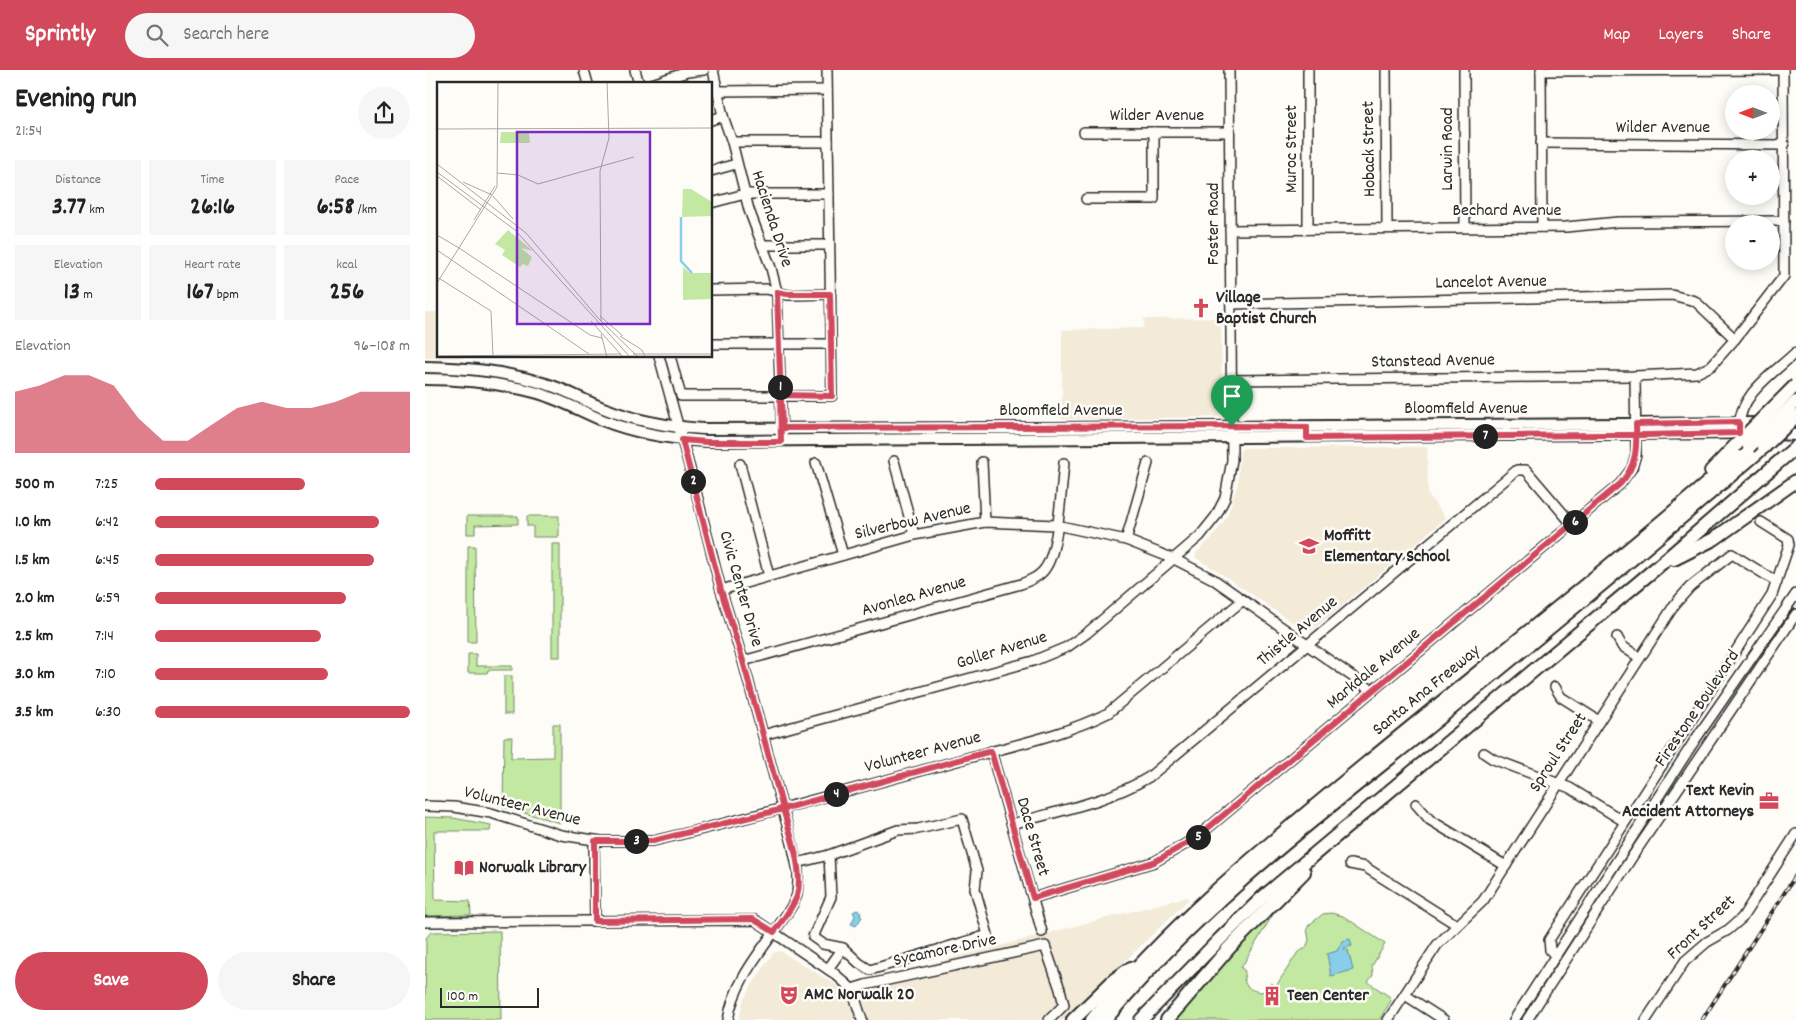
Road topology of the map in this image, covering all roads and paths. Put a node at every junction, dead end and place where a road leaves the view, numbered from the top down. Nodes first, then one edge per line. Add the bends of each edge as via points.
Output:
1 (703, 70) edge
2 (713, 70) edge
3 (827, 70) edge
4 (1229, 70) edge
5 (1308, 70) edge
6 (1386, 70) edge
7 (1464, 70) edge
8 (1541, 70) edge
9 (1783, 70) edge
10 (687, 71) edge
11 (657, 82) edge
12 (827, 90) junction
13 (717, 91) junction
14 (723, 116) junction
15 (713, 119) edge
16 (1084, 132) dead end
17 (1155, 132) junction
18 (1229, 132) junction
19 (731, 142) junction
20 (828, 142) junction
21 (1541, 143) junction
22 (1784, 145) junction
23 (736, 164) junction
24 (713, 170) edge
25 (745, 194) junction
26 (829, 194) junction
27 (1086, 199) dead end
28 (713, 202) edge
29 (1784, 222) junction
30 (1465, 227) junction
31 (1542, 227) junction
32 (1387, 228) junction
33 (1308, 229) junction
34 (1230, 230) junction
35 (762, 244) junction
36 (829, 245) junction
37 (713, 290) edge
38 (777, 292) junction
39 (830, 294) junction
40 (1231, 304) junction
41 (1735, 339) junction
42 (713, 344) edge
43 (779, 344) junction
44 (831, 344) junction
45 (1796, 352) edge
46 (660, 358) edge
47 (671, 358) edge
48 (425, 367) edge
49 (1635, 376) junction
50 (425, 379) edge
51 (1231, 380) junction
52 (477, 381) junction
53 (544, 383) junction
54 (1796, 385) edge
55 (780, 395) junction
56 (573, 401) junction
57 (1796, 402) edge
58 (1796, 416) edge
59 (1796, 423) edge
60 (1636, 424) junction
61 (1232, 426) junction
62 (1155, 427) junction
63 (1307, 427) junction
64 (679, 428) junction
65 (782, 428) junction
66 (840, 428) junction
67 (1066, 433) junction
68 (1737, 434) junction
69 (1636, 435) junction
70 (1796, 435) edge
71 (1155, 438) junction
72 (1307, 438) junction
73 (1232, 439) junction
74 (682, 440) junction
75 (840, 441) junction
76 (781, 442) junction
77 (1793, 450) edge
78 (894, 462) dead end
79 (982, 462) dead end
80 (816, 463) dead end
81 (1064, 463) dead end
82 (1148, 463) dead end
83 (740, 464) dead end
84 (1796, 481) edge
85 (1666, 518) junction
86 (985, 522) junction
87 (1761, 522) dead end
88 (1573, 524) junction
89 (1057, 525) junction
90 (914, 535) junction
91 (1126, 540) junction
92 (843, 555) junction
93 (1174, 559) junction
94 (1656, 568) junction
95 (769, 576) junction
96 (1777, 582) junction
97 (721, 590) junction
98 (1796, 594) edge
99 (1243, 600) junction
100 (1796, 614) edge
101 (1617, 637) dead end
102 (1308, 645) junction
103 (1640, 658) junction
104 (743, 661) junction
105 (1555, 687) dead end
106 (1373, 691) junction
107 (1599, 721) junction
108 (1684, 730) junction
109 (763, 736) junction
110 (1695, 740) junction
111 (991, 751) junction
112 (1484, 753) dead end
113 (1700, 755) junction
114 (1558, 783) junction
115 (1416, 804) dead end
116 (425, 806) edge
117 (783, 809) junction
118 (1360, 815) junction
119 (1625, 822) junction
120 (1012, 824) junction
121 (1796, 834) edge
122 (595, 841) junction
123 (829, 855) junction
124 (797, 863) junction
125 (1350, 864) dead end
126 (1506, 866) junction
127 (1033, 898) junction
128 (595, 921) junction
129 (425, 922) edge
130 (1457, 925) junction
131 (774, 932) junction
132 (1041, 932) dead end
133 (843, 948) junction
134 (1556, 956) junction
135 (1147, 957) junction
136 (828, 969) junction
137 (852, 989) junction
138 (1405, 995) junction
139 (728, 1020) edge
140 (863, 1020) edge
141 (1049, 1020) edge
142 (1073, 1020) edge
143 (1092, 1020) edge
144 (1105, 1020) edge
145 (1141, 1020) edge
146 (1167, 1020) edge
147 (1388, 1020) edge
148 (1443, 1020) edge
149 (1514, 1020) edge
150 (1527, 1020) edge
151 (1647, 1020) edge

1 - 10 street
2 - 13 street, Hacienda Drive
3 - 12 street
4 - 18 street, Foster Road
5 - 33 street, Muroc Street
6 - 32 street, Hoback Street
7 - 30 street, Larwin Road
8 - 9 street
8 - 21 street
9 - 22 street, Stanstead Avenue
10 - 11 street
12 - 13 street
12 - 20 street
13 - 14 street, Hacienda Drive
14 - 15 street
14 - 19 street, Hacienda Drive
16 - 17 street, Wilder Avenue
17 - 18 street, Wilder Avenue
17 - 27 street via 1154,199
18 - 34 street, Foster Road
19 - 20 street
19 - 23 street, Hacienda Drive
20 - 26 street
21 - 22 street, Wilder Avenue
21 - 31 street
22 - 29 street, Stanstead Avenue
23 - 24 street
23 - 25 street, Hacienda Drive
25 - 26 street
25 - 28 street
25 - 35 street, Hacienda Drive
26 - 36 street
29 - 31 street, Bechard Avenue via 1617,222
29 - 41 street, Stanstead Avenue via 1784,276
30 - 31 street, Bechard Avenue
30 - 32 street, Bechard Avenue
32 - 33 street, Bechard Avenue
33 - 34 street, Bechard Avenue
34 - 40 street, Foster Road
35 - 36 street
35 - 38 street, Hacienda Drive
36 - 39 street
37 - 38 street via 767,289
38 - 39 street
38 - 43 street, Hacienda Drive
39 - 44 street
40 - 41 street, Lancelot Avenue via 1672,295 1695,300
40 - 51 street, Foster Road
41 - 49 street, Stanstead Avenue via 1711,366 1697,373
42 - 43 street
43 - 44 street
43 - 55 street, Hacienda Drive
44 - 55 street via 832,396
45 - 68 street via 1753,392 1744,405
46 - 64 street, Civic Center Drive
47 - 55 street via 681,396
48 - 53 main road, Bloomfield Avenue via 493,370
49 - 51 street, Stanstead Avenue
49 - 60 street, Markdale Avenue
50 - 52 main road, Bloomfield Avenue
51 - 61 street, Foster Road
52 - 53 main road via 493,377 536,387
52 - 56 main road, Bloomfield Avenue
53 - 56 main road, Bloomfield Avenue
54 - 68 highway, bridge
55 - 65 street, Hacienda Drive
56 - 64 main road, Bloomfield Avenue
56 - 74 main road, Bloomfield Avenue via 614,424
57 - 85 highway, Santa Ana Freeway, bridge
58 - 144 highway, bridge via 1657,538 1267,858 1180,938
59 - 68 main road, Bloomfield Avenue
60 - 63 main road, Bloomfield Avenue
60 - 68 main road, Bloomfield Avenue
60 - 69 street, Markdale Avenue
61 - 62 main road, Bloomfield Avenue
61 - 63 main road, Bloomfield Avenue
61 - 73 street, Foster Road
62 - 67 main road, Bloomfield Avenue
62 - 71 main road
63 - 72 main road
64 - 65 main road, Bloomfield Avenue
64 - 74 street, Civic Center Drive
65 - 66 main road, Bloomfield Avenue
65 - 76 street, Hacienda Drive
66 - 67 main road, Bloomfield Avenue
66 - 75 main road
67 - 71 main road, Bloomfield Avenue
67 - 75 main road, Bloomfield Avenue
68 - 69 main road, Bloomfield Avenue
68 - 70 main road, Bloomfield Avenue
68 - 85 highway
69 - 72 main road, Bloomfield Avenue
69 - 88 street, Markdale Avenue via 1636,454 1627,477
71 - 73 main road, Bloomfield Avenue
72 - 73 main road, Bloomfield Avenue
73 - 93 street, Goller Avenue via 1225,498 1200,536
74 - 76 main road, Bloomfield Avenue
74 - 97 street, Civic Center Drive
75 - 76 main road, Bloomfield Avenue
77 - 94 highway
78 - 90 street
79 - 86 street
80 - 92 street
81 - 89 street, Avonlea Avenue
82 - 91 street
83 - 95 street
84 - 94 highway via 1714,539
85 - 135 highway, Santa Ana Freeway via 1282,833 1207,898
86 - 89 street, Silverbow Avenue
86 - 90 street, Silverbow Avenue
87 - 96 street via 1788,539
88 - 102 street, Thistle Avenue via 1526,470 1517,470
88 - 106 street, Markdale Avenue
89 - 91 street, Silverbow Avenue
89 - 104 street, Avonlea Avenue via 1053,552 1037,578
90 - 92 street, Silverbow Avenue
91 - 93 street, Silverbow Avenue
92 - 95 street, Silverbow Avenue
93 - 99 street, Silverbow Avenue via 1213,579
93 - 109 street, Goller Avenue via 1067,647 1033,661
94 - 118 highway
95 - 97 street, Silverbow Avenue
96 - 103 street, Sproul Street via 1732,554 1690,587
96 - 108 street via 1772,595
97 - 104 street, Civic Center Drive
98 - 110 street, Firestone Boulevard
99 - 102 street, Silverbow Avenue
99 - 111 street, Volunteer Avenue via 1108,713 1075,728
100 - 113 street, Firestone Boulevard
101 - 103 street via 1622,646
102 - 106 street, Silverbow Avenue
102 - 120 street, Thistle Avenue via 1143,780 1105,798
103 - 107 street, Sproul Street
104 - 109 street, Civic Center Drive
105 - 107 street via 1561,697
106 - 127 street, Markdale Avenue via 1196,838 1154,862
107 - 114 street, Sproul Street
108 - 110 street
108 - 119 street
109 - 117 street, Civic Center Drive
110 - 113 street
110 - 134 street, Firestone Boulevard
111 - 117 street, Volunteer Avenue
111 - 120 street, Dace Street
112 - 114 street
113 - 150 street, Firestone Boulevard
114 - 119 street
114 - 126 street, Sproul Street
115 - 126 street via 1430,820
116 - 122 street, Volunteer Avenue via 491,814 561,835
117 - 122 street, Volunteer Avenue via 653,841
117 - 124 street, Civic Center Drive
118 - 145 highway via 1262,898
118 - 146 highway via 1229,948
119 - 134 street via 1549,940 1550,950
120 - 127 street, Dace Street
121 - 151 street, Front Street via 1742,918 1685,961
122 - 128 street
123 - 124 street
123 - 133 street via 831,897 813,937 823,944
123 - 133 street via 898,830 962,819 977,871 975,889 988,935 870,970
124 - 131 street, Civic Center Drive via 797,895
125 - 130 street via 1365,867
126 - 130 street, Sproul Street via 1483,901
127 - 132 street, Dace Street
128 - 129 street
128 - 131 street via 753,919
130 - 138 street, Sproul Street via 1437,945
131 - 136 street
131 - 139 street, Civic Center Drive via 736,990
133 - 136 street
134 - 149 street, Firestone Boulevard
135 - 142 highway via 1114,980
135 - 143 highway, Santa Ana Freeway
136 - 137 street
137 - 140 street
137 - 141 street, Sycamore Drive via 1045,946 1064,1005
138 - 147 street, Sproul Street
138 - 148 street

